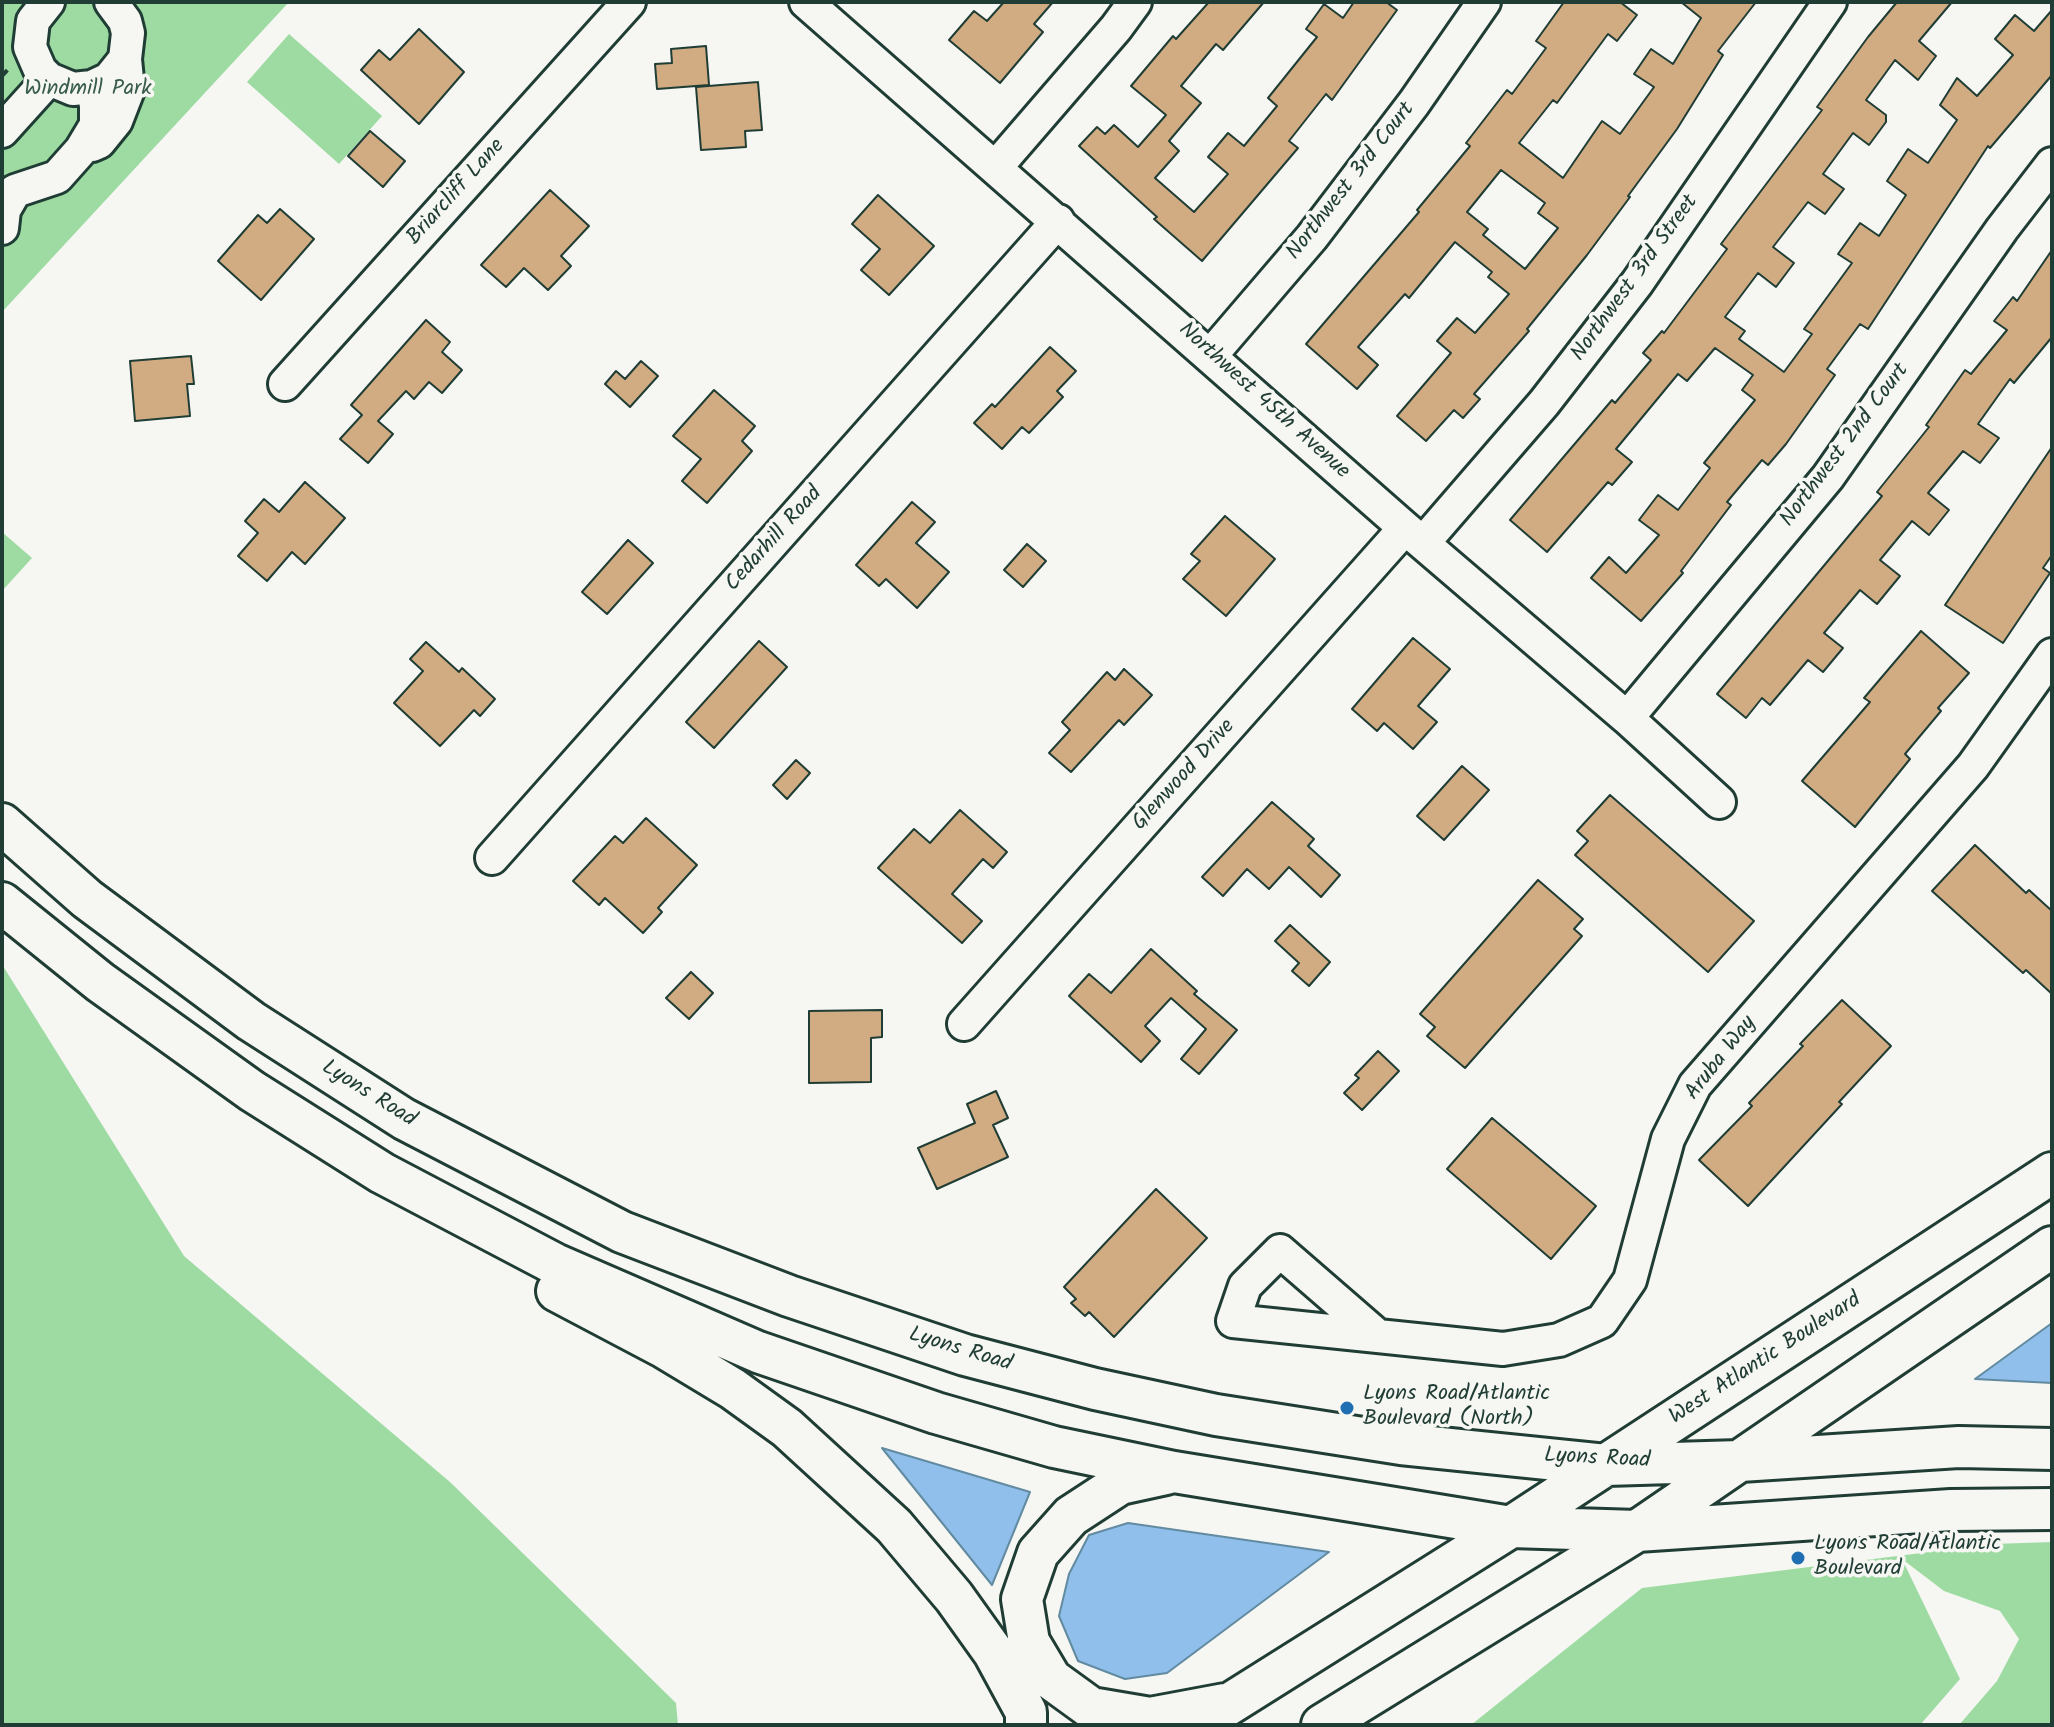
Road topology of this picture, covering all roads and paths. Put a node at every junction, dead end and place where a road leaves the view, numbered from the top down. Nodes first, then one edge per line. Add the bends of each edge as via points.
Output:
1 (48, 2) edge
2 (111, 2) edge
3 (629, 2) edge
4 (806, 2) edge
5 (1135, 2) edge
6 (1484, 2) edge
7 (1830, 2) edge
8 (125, 59) junction
9 (49, 79) junction
10 (92, 87) junction
11 (2, 131) edge
12 (81, 150) junction
13 (2052, 164) edge
14 (996, 167) junction
15 (1058, 221) junction
16 (2, 228) edge
17 (1211, 355) junction
18 (285, 384) dead end
19 (1414, 536) junction
20 (2052, 655) edge
21 (1627, 718) junction
22 (1719, 802) dead end
23 (2, 824) edge
24 (492, 858) dead end
25 (2, 903) edge
26 (964, 1024) dead end
27 (278, 1108) junction
28 (2052, 1173) edge
29 (2052, 1247) edge
30 (1378, 1336) dead end
31 (2052, 1449) edge
32 (1740, 1461) junction
33 (1606, 1465) junction
34 (1174, 1472) junction
35 (2052, 1509) edge
36 (1511, 1527) junction
37 (1637, 1531) junction
38 (1232, 1702) junction
39 (1026, 1725) edge
40 (1196, 1725) edge
41 (1322, 1725) edge

1 - 9 street via 33,21 30,47
2 - 8 street via 128,33
3 - 18 street, Briarcliff Lane
4 - 14 street, Northwest 45th Avenue
5 - 14 street
6 - 17 street, Northwest 3rd Court via 1312,237
7 - 19 street, Northwest 3rd Street via 1637,283 1544,403
8 - 10 street via 109,79
8 - 12 street via 128,90 116,121 99,142
9 - 10 street via 73,89
9 - 11 street
10 - 12 street via 96,125
12 - 16 street via 57,177 15,191 4,210
13 - 21 street, Northwest 2nd Court via 1828,477
14 - 15 street, Northwest 45th Avenue
15 - 17 street, Northwest 45th Avenue
15 - 24 street, Cedarhill Road
17 - 19 street, Northwest 45th Avenue
19 - 21 street, Northwest 45th Avenue
19 - 26 street, Glenwood Drive
20 - 30 street, Aruba Way via 1973,766 1695,1085 1668,1139 1630,1280 1602,1321 1559,1340 1503,1349
21 - 22 street, Northwest 45th Avenue
23 - 33 main road, Lyons Road via 87,899 251,1021 404,1119 622,1232 965,1355 1095,1389 1216,1415 1401,1444
25 - 27 main road via 100,982
27 - 34 main road via 382,1173 555,1264 758,1352 951,1418
27 - 39 main road via 318,1166 665,1348 787,1428 894,1526 954,1597 994,1653 1026,1712
28 - 33 main road, West Atlantic Boulevard
29 - 32 main road
31 - 32 main road, Lyons Road via 1959,1447
32 - 33 main road, Lyons Road
32 - 37 main road
33 - 36 main road, West Atlantic Boulevard
34 - 36 main road
34 - 38 main road via 1120,1484 1071,1516 1038,1553 1022,1599 1029,1642 1051,1679 1091,1708 1150,1718
35 - 37 main road via 1951,1510
36 - 37 main road
36 - 38 main road, West Atlantic Boulevard
37 - 41 main road
38 - 40 main road, West Atlantic Boulevard

